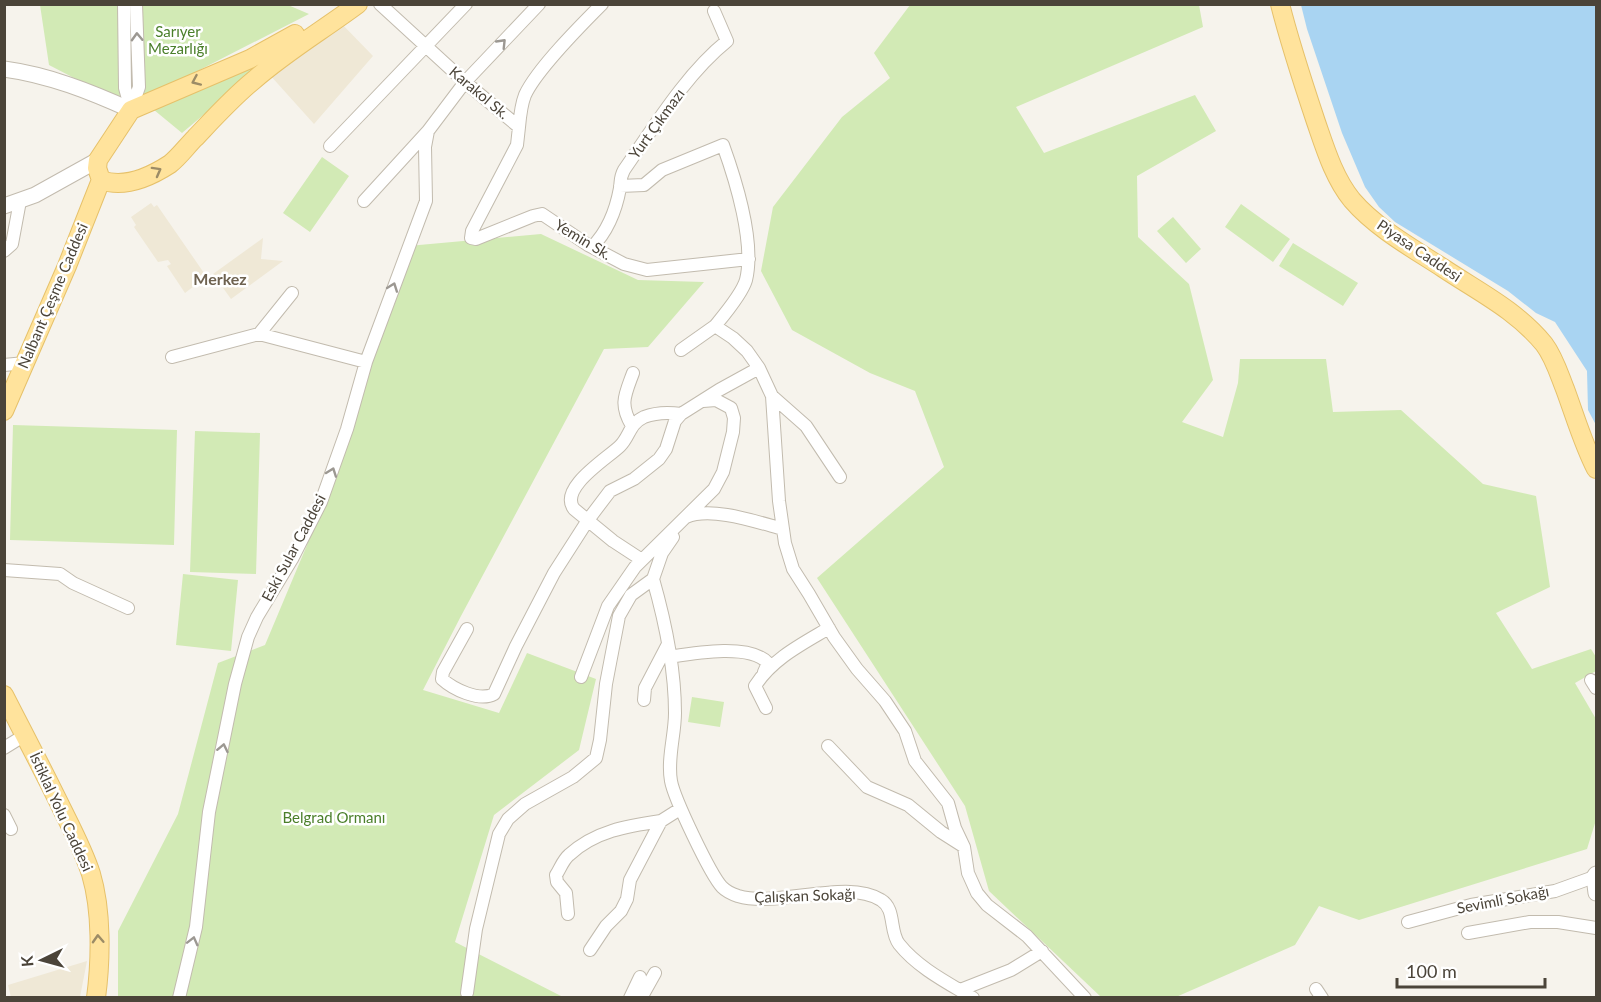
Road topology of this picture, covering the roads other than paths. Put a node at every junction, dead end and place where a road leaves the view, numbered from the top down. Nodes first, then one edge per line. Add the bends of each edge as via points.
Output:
1 (124, 4) edge
2 (136, 4) edge
3 (341, 4) edge
4 (358, 4) edge
5 (380, 4) edge
6 (466, 4) edge
7 (539, 4) edge
8 (602, 4) edge
9 (1280, 4) edge
10 (714, 11) dead end
11 (426, 47) junction
12 (250, 59) junction
13 (4, 69) edge
14 (253, 80) junction
15 (465, 82) junction
16 (131, 110) junction
17 (519, 127) junction
18 (428, 131) junction
19 (330, 146) dead end
20 (98, 160) junction
21 (101, 180) junction
22 (64, 181) junction
23 (620, 186) junction
24 (364, 201) dead end
25 (12, 203) edge
26 (592, 247) junction
27 (4, 251) edge
28 (749, 259) junction
29 (292, 293) dead end
30 (715, 326) junction
31 (259, 334) junction
32 (681, 350) dead end
33 (172, 357) dead end
34 (366, 362) junction
35 (25, 363) junction
36 (4, 364) edge
37 (759, 368) junction
38 (633, 373) dead end
39 (772, 396) junction
40 (703, 401) junction
41 (4, 411) edge
42 (681, 414) junction
43 (632, 426) junction
44 (1596, 469) edge
45 (840, 477) dead end
46 (687, 516) junction
47 (588, 520) junction
48 (783, 529) junction
49 (642, 560) junction
50 (4, 570) edge
51 (652, 579) junction
52 (128, 608) dead end
53 (829, 628) junction
54 (467, 629) dead end
55 (668, 651) junction
56 (764, 672) junction
57 (581, 676) dead end
58 (4, 695) edge
59 (644, 700) dead end
60 (766, 708) dead end
61 (25, 735) junction
62 (828, 746) dead end
63 (4, 748) edge
64 (680, 809) junction
65 (4, 815) edge
66 (661, 821) junction
67 (11, 829) dead end
68 (964, 847) junction
69 (1595, 876) edge
70 (1596, 893) edge
71 (568, 914) dead end
72 (1408, 922) dead end
73 (1596, 928) edge
74 (1468, 933) dead end
75 (590, 950) dead end
76 (1042, 951) junction
77 (654, 974) dead end
78 (640, 977) dead end
79 (960, 990) junction
80 (467, 993) dead end
81 (96, 998) edge
82 (179, 998) edge
83 (630, 998) edge
84 (641, 998) edge
85 (973, 998) edge
86 (1085, 998) edge

1 - 16 street via 125,88
16 -> 2 street via 139,87
3 - 12 main road
4 - 14 main road
5 - 11 street, Karakol Sk.
6 - 11 street
15 -> 7 street
8 - 17 street, Karakol Sk. via 526,93
9 - 44 main road, Piyasa Caddesi via 1304,88 1344,190 1368,216 1529,327 1555,364
10 - 23 street, Yurt Çıkmazı via 727,41 714,51 669,107 624,170
11 - 15 street, Karakol Sk.
11 - 19 street
12 - 14 main road via 256,65
12 -> 16 main road
13 - 16 street via 89,91
21 -> 14 main road via 127,183 171,163
15 - 17 street, Karakol Sk.
15 - 18 street
16 - 20 main road
17 - 26 street, Yemin Sk. via 517,145 471,238 542,214
18 - 24 street
34 -> 18 street, Eski Sular Caddesi via 426,201
20 - 21 main road
20 - 22 street
21 - 22 street
21 - 35 main road, Nalbant Çeşme Caddesi
22 - 25 street
23 - 26 street, Yurt Çıkmazı via 608,225
23 - 28 street via 644,185 662,170 723,145 742,208
25 - 27 street via 12,244
26 - 28 street, Yemin Sk. via 624,264 647,270
28 - 30 street via 746,283
29 - 31 street
30 - 32 street
30 - 37 street via 747,351
31 - 33 street
31 - 34 street
82 -> 34 street, Eski Sular Caddesi via 196,927 209,813 248,637 321,502
35 - 36 street
35 - 41 main road, Nalbant Çeşme Caddesi
37 - 39 street
37 - 40 street
38 - 43 street via 623,400
39 - 45 street via 806,426
39 - 48 street
40 - 42 street
40 - 46 street via 716,400 731,408 733,432 723,472 714,489
42 - 43 street via 666,411 644,417
42 - 47 street via 659,459 634,479 610,491
43 - 47 street via 622,444 580,480 570,498 570,503
46 - 48 street via 714,514
46 - 49 street
46 - 51 street via 663,553
47 - 49 street
47 - 54 street via 549,583 494,694 489,697 477,697 442,679
48 - 53 street via 793,569
49 - 57 street via 608,606
50 - 52 street via 60,574
51 - 55 street
51 - 80 street via 631,595 619,616 596,758 573,777 525,804 508,819 499,834 476,929
53 - 56 street via 797,646
53 - 68 street via 905,731 915,761 948,803
55 - 56 street via 726,650 763,657 768,663
55 - 59 street via 645,688
55 - 64 street via 675,712 671,781
56 - 60 street via 756,686
58 - 61 main road, İstiklal Yolu Caddesi
61 - 63 street
81 -> 61 main road, İstiklal Yolu Caddesi via 100,970 91,874
62 - 68 street via 867,787 908,806
64 - 66 street
64 - 79 street, Çalışkan Sokağı via 715,876 728,892 770,899 834,892 875,897 885,903 895,937 906,951
65 - 67 street
66 - 71 street via 607,832 567,856 556,875 566,893
66 - 75 street via 630,880 621,911
68 - 76 street via 976,893
69 - 70 street
69 - 72 street, Sevimli Sokağı via 1555,891 1471,905
73 - 74 street via 1530,922
76 - 79 street via 1011,970
76 - 86 street
77 - 84 street
78 - 83 street
79 - 85 street

